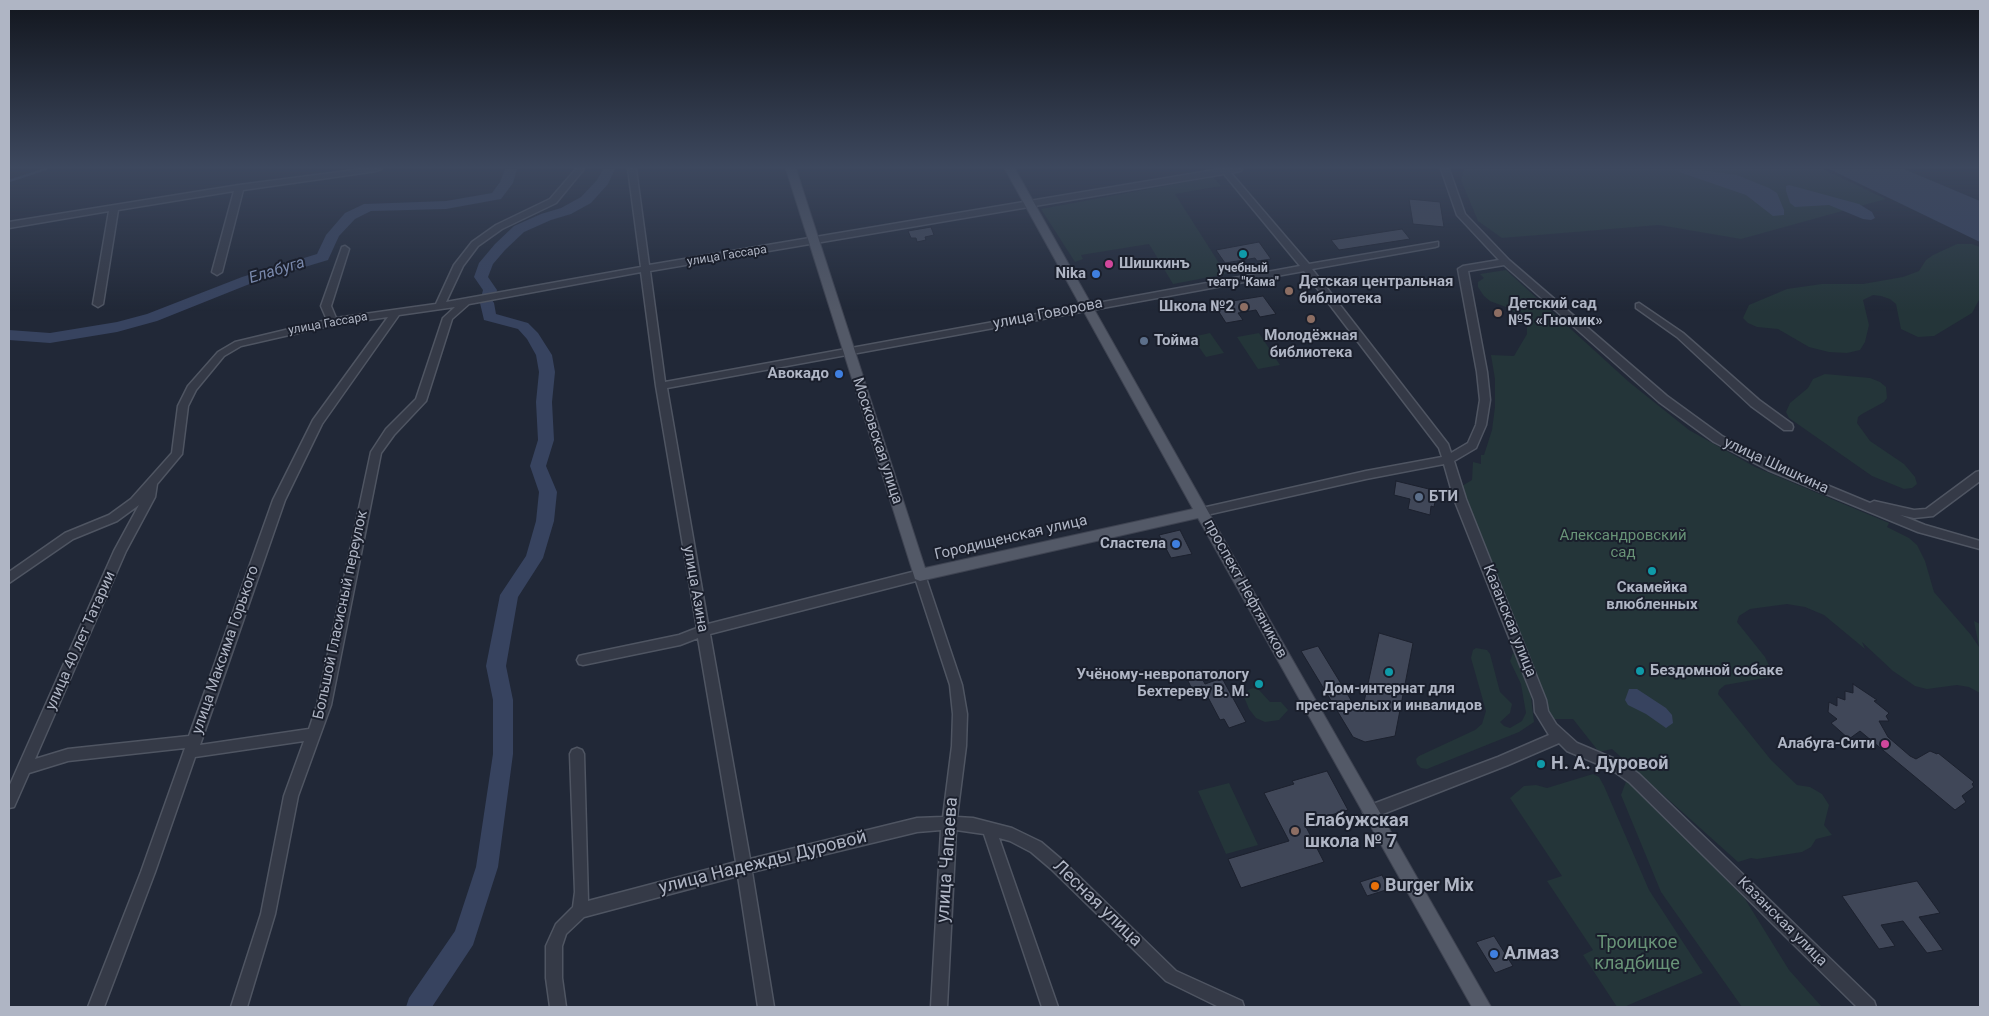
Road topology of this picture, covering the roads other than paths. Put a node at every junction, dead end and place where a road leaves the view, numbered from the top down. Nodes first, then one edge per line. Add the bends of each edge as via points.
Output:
1 (62, 216) edge
2 (113, 216) edge
3 (232, 216) edge
4 (521, 216) edge
5 (638, 216) edge
6 (806, 216) edge
7 (962, 216) edge
8 (1037, 216) edge
9 (1264, 216) edge
10 (1463, 216) edge
11 (9, 225) edge
12 (814, 241) junction
13 (1435, 244) dead end
14 (345, 249) dead end
15 (1506, 262) junction
16 (1305, 266) junction
17 (645, 269) junction
18 (217, 272) dead end
19 (466, 302) junction
20 (98, 304) dead end
21 (440, 306) junction
22 (1639, 306) dead end
23 (1087, 307) junction
24 (396, 313) junction
25 (333, 322) junction
26 (848, 352) junction
27 (660, 386) junction
28 (1788, 427) dead end
29 (1448, 459) junction
30 (1980, 475) edge
31 (153, 480) junction
32 (1868, 507) junction
33 (1202, 512) junction
34 (1980, 544) edge
35 (920, 575) junction
36 (9, 578) edge
37 (702, 631) junction
38 (583, 660) dead end
39 (960, 714) joint
40 (314, 734) junction
41 (1559, 737) junction
42 (192, 746) junction
43 (577, 754) dead end
44 (24, 768) junction
45 (9, 802) edge
46 (1370, 812) junction
47 (949, 823) junction
48 (989, 829) junction
49 (744, 867) junction
50 (580, 911) junction
51 (96, 1007) edge
52 (239, 1007) edge
53 (558, 1007) edge
54 (766, 1007) edge
55 (939, 1007) edge
56 (1050, 1007) edge
57 (1236, 1007) edge
58 (1482, 1007) edge
59 (1868, 1007) edge

1 - 11 street
2 - 20 street
3 - 18 street
4 - 21 street via 475,244 459,265
5 - 17 street, улица Азина
6 - 12 main road, Московская улица
7 - 12 street, улица Гассара
8 - 23 main road, проспект Нефтяников
9 - 16 street, Казанская улица
10 - 15 street, улица Шишкина
12 - 17 street, улица Гассара
12 - 26 main road, Московская улица
13 - 16 street, улица Говорова
14 - 25 street via 326,306
15 - 29 street via 1463,269 1485,400 1476,439 1466,450
15 - 32 street, улица Шишкина via 1696,425 1742,453
16 - 23 street, улица Говорова
16 - 29 street, Казанская улица via 1438,437
17 - 19 street, улица Гассара
17 - 27 street, улица Азина
19 - 21 street, улица Гассара
19 - 40 street, Большой Гласисный переулок via 448,318 421,401 390,432 376,452 324,705
21 - 24 street, улица Гассара
22 - 28 street via 1680,335 1755,403
23 - 26 street, улица Говорова
23 - 33 main road, проспект Нефтяников
24 - 25 street, улица Гассара
24 - 42 street, улица Максима Горького via 317,423 279,500
25 - 31 street, улица Гассара via 246,341 221,354 189,393 183,406 177,454
26 - 27 street, улица Говорова
26 - 35 main road, Московская улица
27 - 37 street, улица Азина
29 - 33 street, Городищенская улица
29 - 41 street, Казанская улица via 1460,499 1533,681 1542,712
30 - 32 street via 1929,513
31 - 36 street, улица Гассара via 135,502 113,518 70,536
31 - 44 street, улица 40 лет Татарии via 149,497 120,551
32 - 34 street, улица Шишкина via 1922,529
33 - 35 main road, Городищенская улица
33 - 46 main road, проспект Нефтяников
35 - 37 street, Городищенская улица
35 - 39 street, Московская улица via 956,685
37 - 38 street, Городищенская улица via 680,640
37 - 49 street, улица Азина
39 - 47 street, улица Чапаева
40 - 42 street
40 - 52 street, Большой Гласисный переулок via 291,796 268,914
41 - 46 street
41 - 59 street, Казанская улица via 1634,778
42 - 44 street via 68,755
42 - 51 street, улица Максима Горького
43 - 50 street
44 - 45 street, улица 40 лет Татарии
46 - 58 main road, проспект Нефтяников
47 - 48 street, Лесная улица
47 - 49 street, улица Надежды Дуровой via 917,825
47 - 55 street, улица Чапаева
48 - 56 street
48 - 57 street, Лесная улица via 1012,835 1042,853 1171,976
49 - 50 street, улица Надежды Дуровой
49 - 54 street, улица Азина
50 - 53 street via 561,929 554,946

